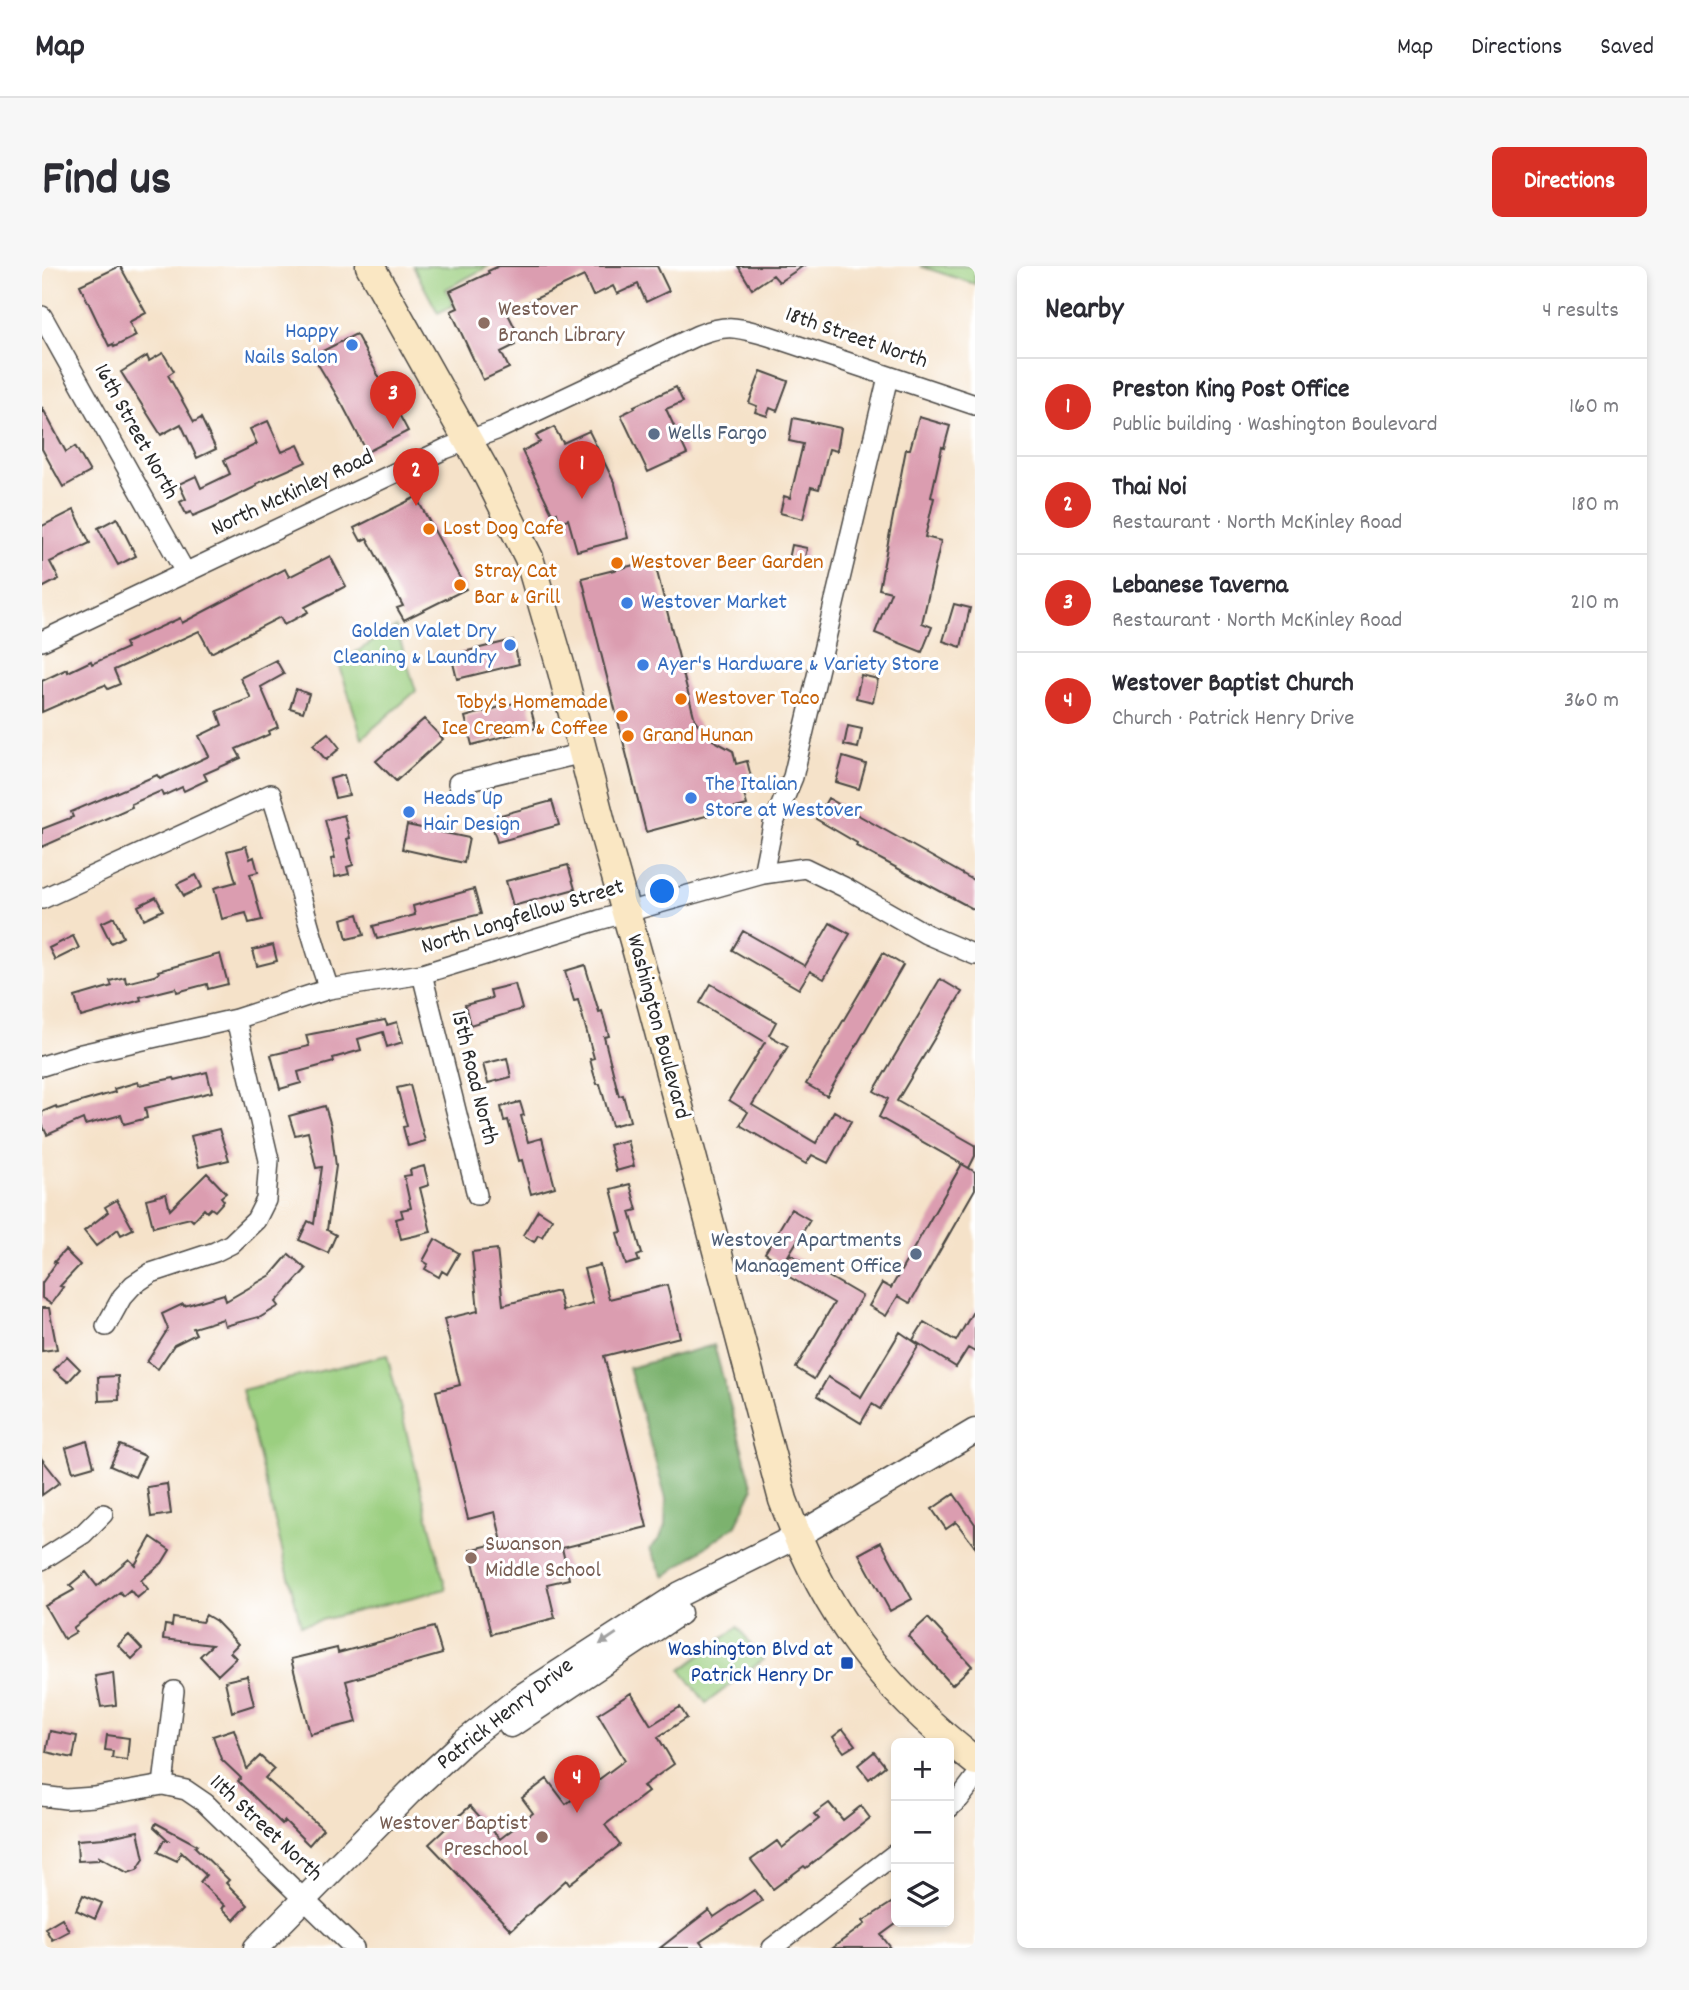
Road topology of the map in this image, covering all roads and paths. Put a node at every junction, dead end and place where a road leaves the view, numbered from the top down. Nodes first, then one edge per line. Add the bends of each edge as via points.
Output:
1 (370, 266) edge
2 (42, 316) edge
3 (720, 327) joint
4 (888, 377) junction
5 (975, 405) edge
6 (468, 441) junction
7 (185, 572) junction
8 (42, 641) edge
9 (583, 753) junction
10 (458, 783) dead end
11 (763, 874) junction
12 (42, 899) edge
13 (626, 912) junction
14 (975, 955) edge
15 (422, 974) junction
16 (329, 989) junction
17 (236, 1019) junction
18 (44, 1060) edge
19 (477, 1195) dead end
20 (106, 1325) dead end
21 (973, 1435) edge
22 (103, 1514) dead end
23 (796, 1536) junction
24 (42, 1560) edge
25 (174, 1691) dead end
26 (975, 1760) edge
27 (975, 1778) edge
28 (163, 1785) junction
29 (43, 1800) edge
30 (954, 1803) edge
31 (891, 1857) edge
32 (310, 1905) junction
33 (256, 1948) edge
34 (279, 1948) edge
35 (354, 1948) edge
36 (772, 1948) edge

1 - 6 main road, Washington Boulevard
2 - 7 street, 16th Street North
3 - 4 street, 18th Street North via 769,336
3 - 6 street, North McKinley Road
4 - 5 street, 18th Street North
4 - 11 street via 793,777 773,825
6 - 7 street, North McKinley Road
6 - 9 main road, Washington Boulevard via 529,558
7 - 8 street, North McKinley Road
9 - 10 street
9 - 13 main road, Washington Boulevard
11 - 13 street, North Longfellow Street
11 - 14 street via 805,868 926,934
12 - 16 street via 271,794
13 - 15 street, North Longfellow Street
13 - 23 main road, Washington Boulevard
15 - 16 street, North Longfellow Street
15 - 19 street, 15th Road North
16 - 17 street, North Longfellow Street
17 - 18 street, North Longfellow Street
17 - 20 street via 269,1160 266,1200 256,1220 231,1244 132,1284
21 - 23 street, Patrick Henry Drive
22 - 24 street via 83,1534
23 - 26 main road, Washington Boulevard via 841,1620 870,1662 905,1701
23 - 32 street, Patrick Henry Drive via 680,1594 522,1696 410,1791
25 - 28 street
27 - 30 street
28 - 29 street, 11th Street North
28 - 32 street, 11th Street North via 186,1790 205,1802
31 - 36 street
32 - 33 street, Patrick Henry Drive
32 - 34 street, Patrick Henry Drive
32 - 35 street, 11th Street North

